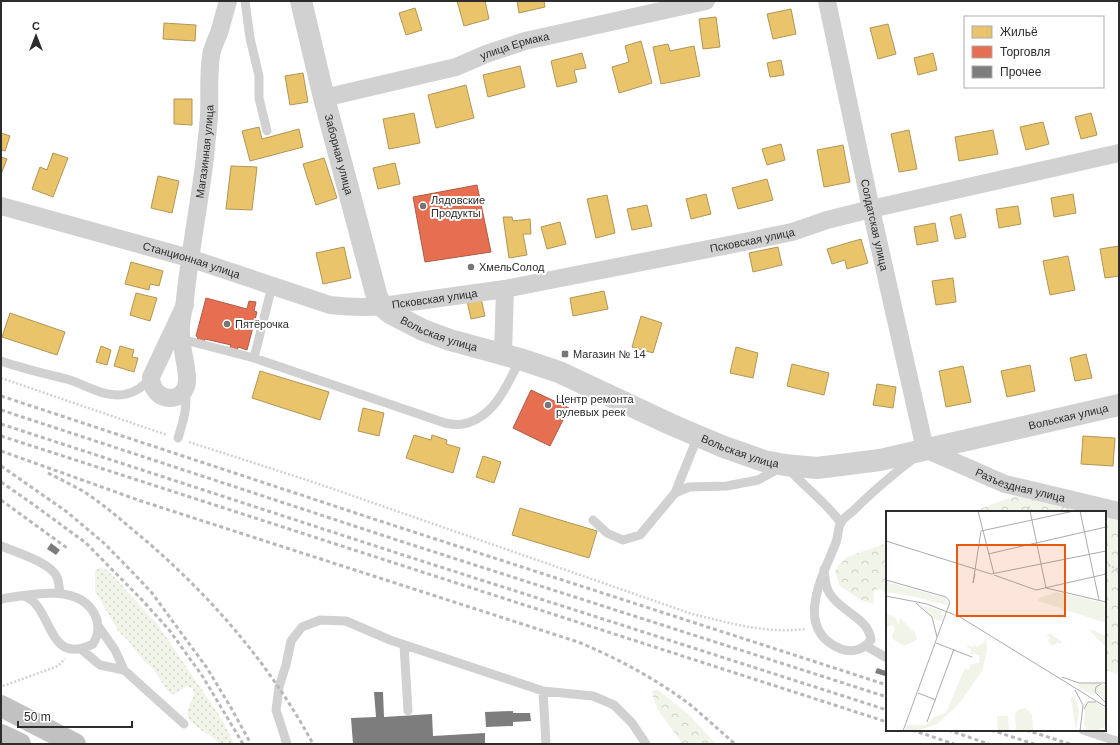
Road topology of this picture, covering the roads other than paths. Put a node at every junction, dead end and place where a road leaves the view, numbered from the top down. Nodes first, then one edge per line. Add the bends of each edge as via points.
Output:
1 (228, 1) edge
2 (245, 1) edge
3 (301, 1) edge
4 (706, 1) edge
5 (827, 1) edge
6 (324, 98) junction
7 (267, 131) dead end
8 (1119, 153) edge
9 (1, 206) edge
10 (871, 209) junction
11 (189, 258) junction
12 (272, 286) junction
13 (505, 289) junction
14 (185, 305) junction
15 (382, 306) junction
16 (181, 339) junction
17 (512, 357) junction
18 (254, 358) junction
19 (1, 361) edge
20 (151, 377) junction
21 (185, 390) junction
22 (1119, 405) edge
23 (698, 436) junction
24 (178, 438) road end
25 (925, 449) junction
26 (785, 465) junction
27 (675, 493) junction
28 (1119, 511) edge
29 (593, 520) dead end
30 (841, 523) junction
31 (1, 546) edge
32 (824, 569) junction
33 (60, 593) junction
34 (23, 596) junction
35 (1, 599) edge
36 (99, 626) junction
37 (404, 645) junction
38 (866, 646) junction
39 (81, 649) junction
40 (886, 657) edge
41 (124, 670) junction
42 (543, 691) junction
43 (2, 696) edge
44 (408, 711) dead end
45 (184, 724) dead end
46 (1086, 731) edge
47 (1, 735) edge
48 (1119, 742) edge
49 (20, 744) edge
50 (75, 744) edge
51 (287, 744) edge
52 (546, 744) edge
53 (646, 744) edge

1 - 11 street, Магазинная улица via 211,54 205,160
2 - 7 lane via 259,76 259,98
3 - 6 street, Заборная улица
4 - 6 street, улица Ермака via 525,41 486,54 456,68
5 - 10 street, Солдатская улица
6 - 15 street, Заборная улица via 371,279
8 - 10 street, Псковская улица
9 - 11 street, Станционная улица
10 - 13 street, Псковская улица via 792,232
10 - 25 street, Солдатская улица
11 - 12 street, Станционная улица
11 - 14 street, Магазинная улица
12 - 15 street, Станционная улица via 330,305 350,308
12 - 18 lane
13 - 15 street, Псковская улица
13 - 17 street
14 - 16 street, Магазинная улица
14 - 20 street, Магазинная улица
15 - 17 street, Вольская улица via 401,320 423,330
16 - 18 lane
16 - 21 street, Магазинная улица via 187,376
17 - 18 lane via 507,386 494,405 478,419 463,424 445,423
17 - 23 street, Вольская улица via 559,372
19 - 20 lane via 70,380 106,394 136,391
20 - 21 street via 153,388 163,397 176,397
21 - 24 lane via 187,402
22 - 25 street, Вольская улица
23 - 26 street, Вольская улица via 764,461
23 - 27 lane
25 - 26 street, Вольская улица via 880,460 817,468
25 - 28 street, Разъездная улица via 1005,484
25 - 30 lane via 872,491
26 - 27 lane via 758,480 727,486 689,487
26 - 30 lane
27 - 29 lane via 640,534 623,540 607,533
30 - 32 lane via 836,543
31 - 33 lane via 52,570 57,577
32 - 38 lane via 829,593 841,607 865,625 870,633 871,640
32 - 38 lane via 818,586 815,608 817,628 833,645 843,649 859,650
33 - 34 lane
33 - 36 lane via 75,596 88,605
34 - 35 lane
34 - 39 lane via 34,602 58,642 68,648
36 - 39 lane via 93,644
36 - 41 lane
37 - 42 lane
37 - 44 lane
37 - 51 lane via 346,621 320,620 302,627 291,641 276,700 276,710
38 - 40 lane
39 - 41 lane via 100,665
41 - 45 lane
42 - 52 lane
42 - 53 lane via 593,696 614,705 632,723
43 - 50 highway
46 - 48 lane
47 - 49 highway

